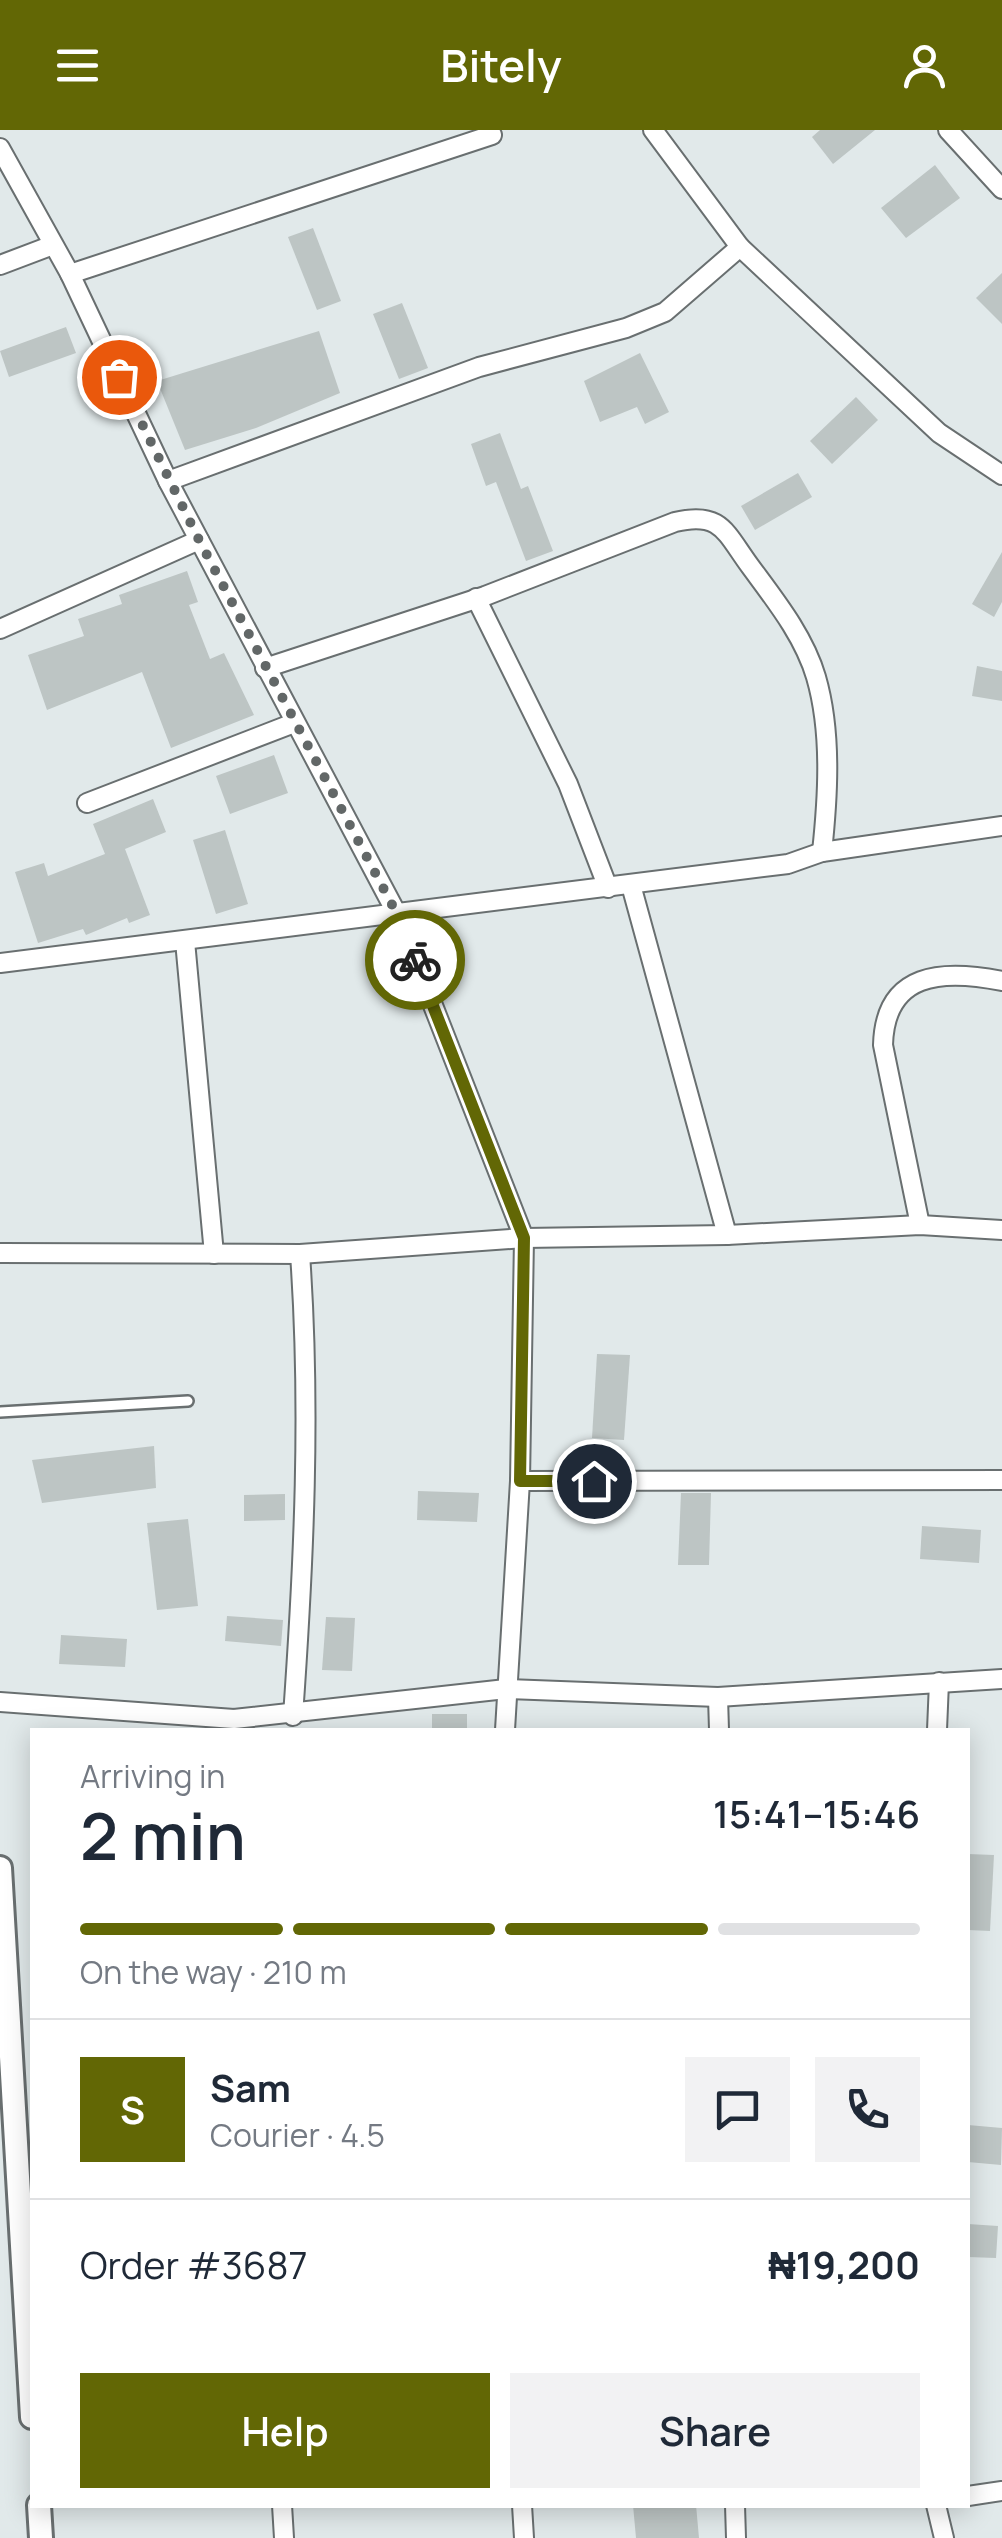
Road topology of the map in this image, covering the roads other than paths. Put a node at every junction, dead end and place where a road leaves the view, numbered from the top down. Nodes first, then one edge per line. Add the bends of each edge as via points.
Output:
1 (653, 130) edge
2 (948, 130) edge
3 (492, 135) dead end
4 (0, 148) edge
5 (1002, 189) edge
6 (53, 245) junction
7 (740, 247) junction
8 (0, 265) edge
9 (70, 274) junction
10 (1002, 475) edge
11 (168, 481) junction
12 (199, 540) junction
13 (476, 598) junction
14 (0, 629) edge
15 (265, 668) junction
16 (294, 722) junction
17 (88, 803) dead end
18 (1002, 826) edge
19 (822, 852) junction
20 (631, 885) junction
21 (608, 888) junction
22 (398, 916) junction
23 (185, 941) junction
24 (0, 964) edge
25 (1002, 981) edge
26 (920, 1225) junction
27 (1002, 1230) edge
28 (727, 1235) junction
29 (524, 1238) junction
30 (0, 1253) edge
31 (214, 1254) junction
32 (300, 1254) junction
33 (188, 1402) dead end
34 (0, 1412) edge
35 (1002, 1480) edge
36 (520, 1481) junction
37 (1002, 1679) edge
38 (939, 1682) junction
39 (506, 1689) junction
40 (718, 1697) junction
41 (0, 1702) edge
42 (292, 1716) junction
43 (235, 1724) edge
44 (505, 1728) edge
45 (719, 1728) edge
46 (937, 1728) edge
47 (0, 1868) edge
48 (6, 2042) edge
49 (28, 2280) edge
50 (30, 2349) edge
51 (1002, 2491) edge
52 (970, 2496) edge
53 (39, 2508) edge
54 (282, 2508) edge
55 (522, 2508) edge
56 (735, 2508) edge
57 (937, 2508) edge
58 (41, 2538) edge
59 (284, 2538) edge
60 (524, 2538) edge
61 (736, 2538) edge
62 (944, 2538) edge

1 - 7 street
2 - 5 street
3 - 9 street
4 - 6 street
6 - 8 street
6 - 9 street
7 - 10 street via 939,433
7 - 11 street via 665,312 626,328 479,368
9 - 11 street
11 - 12 street
12 - 14 street
12 - 15 street
13 - 15 street
13 - 19 street via 675,522 699,516 718,522 788,616 816,677 829,785
13 - 21 street via 568,784
15 - 16 street
16 - 17 street
16 - 22 street
18 - 19 street
19 - 20 street via 788,864
20 - 21 street
20 - 28 street
21 - 22 street
22 - 23 street
22 - 29 street
23 - 24 street
23 - 31 street
25 - 26 street via 927,977 900,992 884,1015 883,1045
26 - 27 street
26 - 28 street
28 - 29 street
29 - 32 street
29 - 36 street
30 - 31 street
31 - 32 street
32 - 42 street via 308,1398 306,1544
33 - 34 lane
35 - 36 street
36 - 39 street
37 - 38 street
38 - 40 street
38 - 46 street
39 - 40 street
39 - 42 street
39 - 44 street
40 - 45 street
41 - 43 street
42 - 43 street
47 - 48 street
48 - 49 street
49 - 50 street
51 - 52 street
53 - 58 street
54 - 59 street
55 - 60 street
56 - 61 street
57 - 62 street

